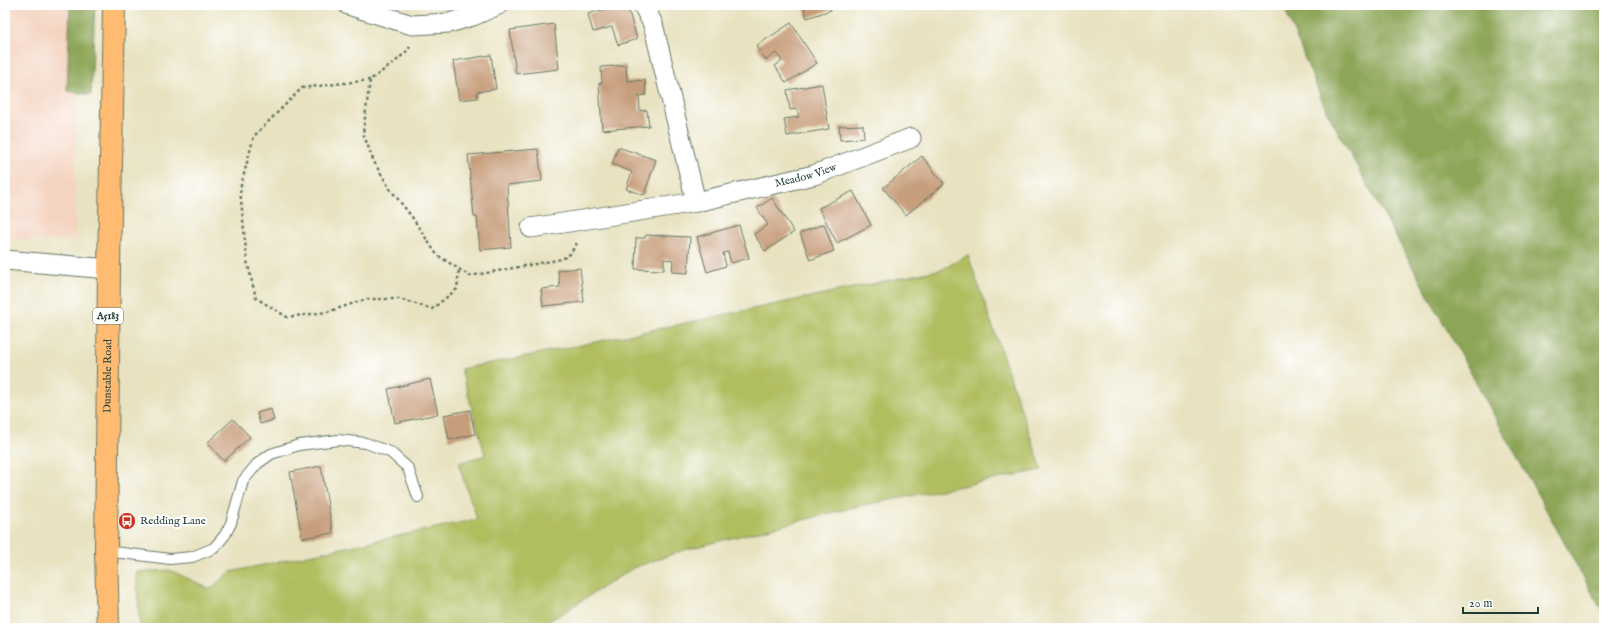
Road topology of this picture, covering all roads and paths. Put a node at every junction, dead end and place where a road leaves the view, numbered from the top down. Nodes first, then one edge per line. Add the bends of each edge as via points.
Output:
1 (114, 5) edge
2 (348, 5) edge
3 (498, 5) edge
4 (643, 5) edge
5 (412, 25) junction
6 (370, 80) junction
7 (911, 138) dead end
8 (696, 202) junction
9 (574, 221) junction
10 (531, 228) dead end
11 (5, 260) edge
12 (108, 269) junction
13 (459, 269) junction
14 (418, 497) dead end
15 (106, 551) junction
16 (108, 628) edge

1 - 12 main road, Dunstable Road / A5183
2 - 5 street
3 - 5 street via 449,23
4 - 8 street via 653,24
5 - 6 path via 409,49
6 - 13 path via 363,134 374,162 437,255
6 - 13 path via 302,88 254,136 240,189 247,261 256,298 287,317 327,312 367,299 399,300 432,309 457,289
7 - 8 street, Meadow View via 814,175
8 - 9 street, Meadow View
9 - 10 street, Meadow View
9 - 13 path via 577,245 562,259 470,276
11 - 12 street
12 - 15 main road, Dunstable Road / A5183
14 - 15 lane via 408,468 390,452 366,443 338,440 299,445 270,454 257,464 243,481 231,523 214,548 192,557 170,559
15 - 16 main road, Dunstable Road / A5183

